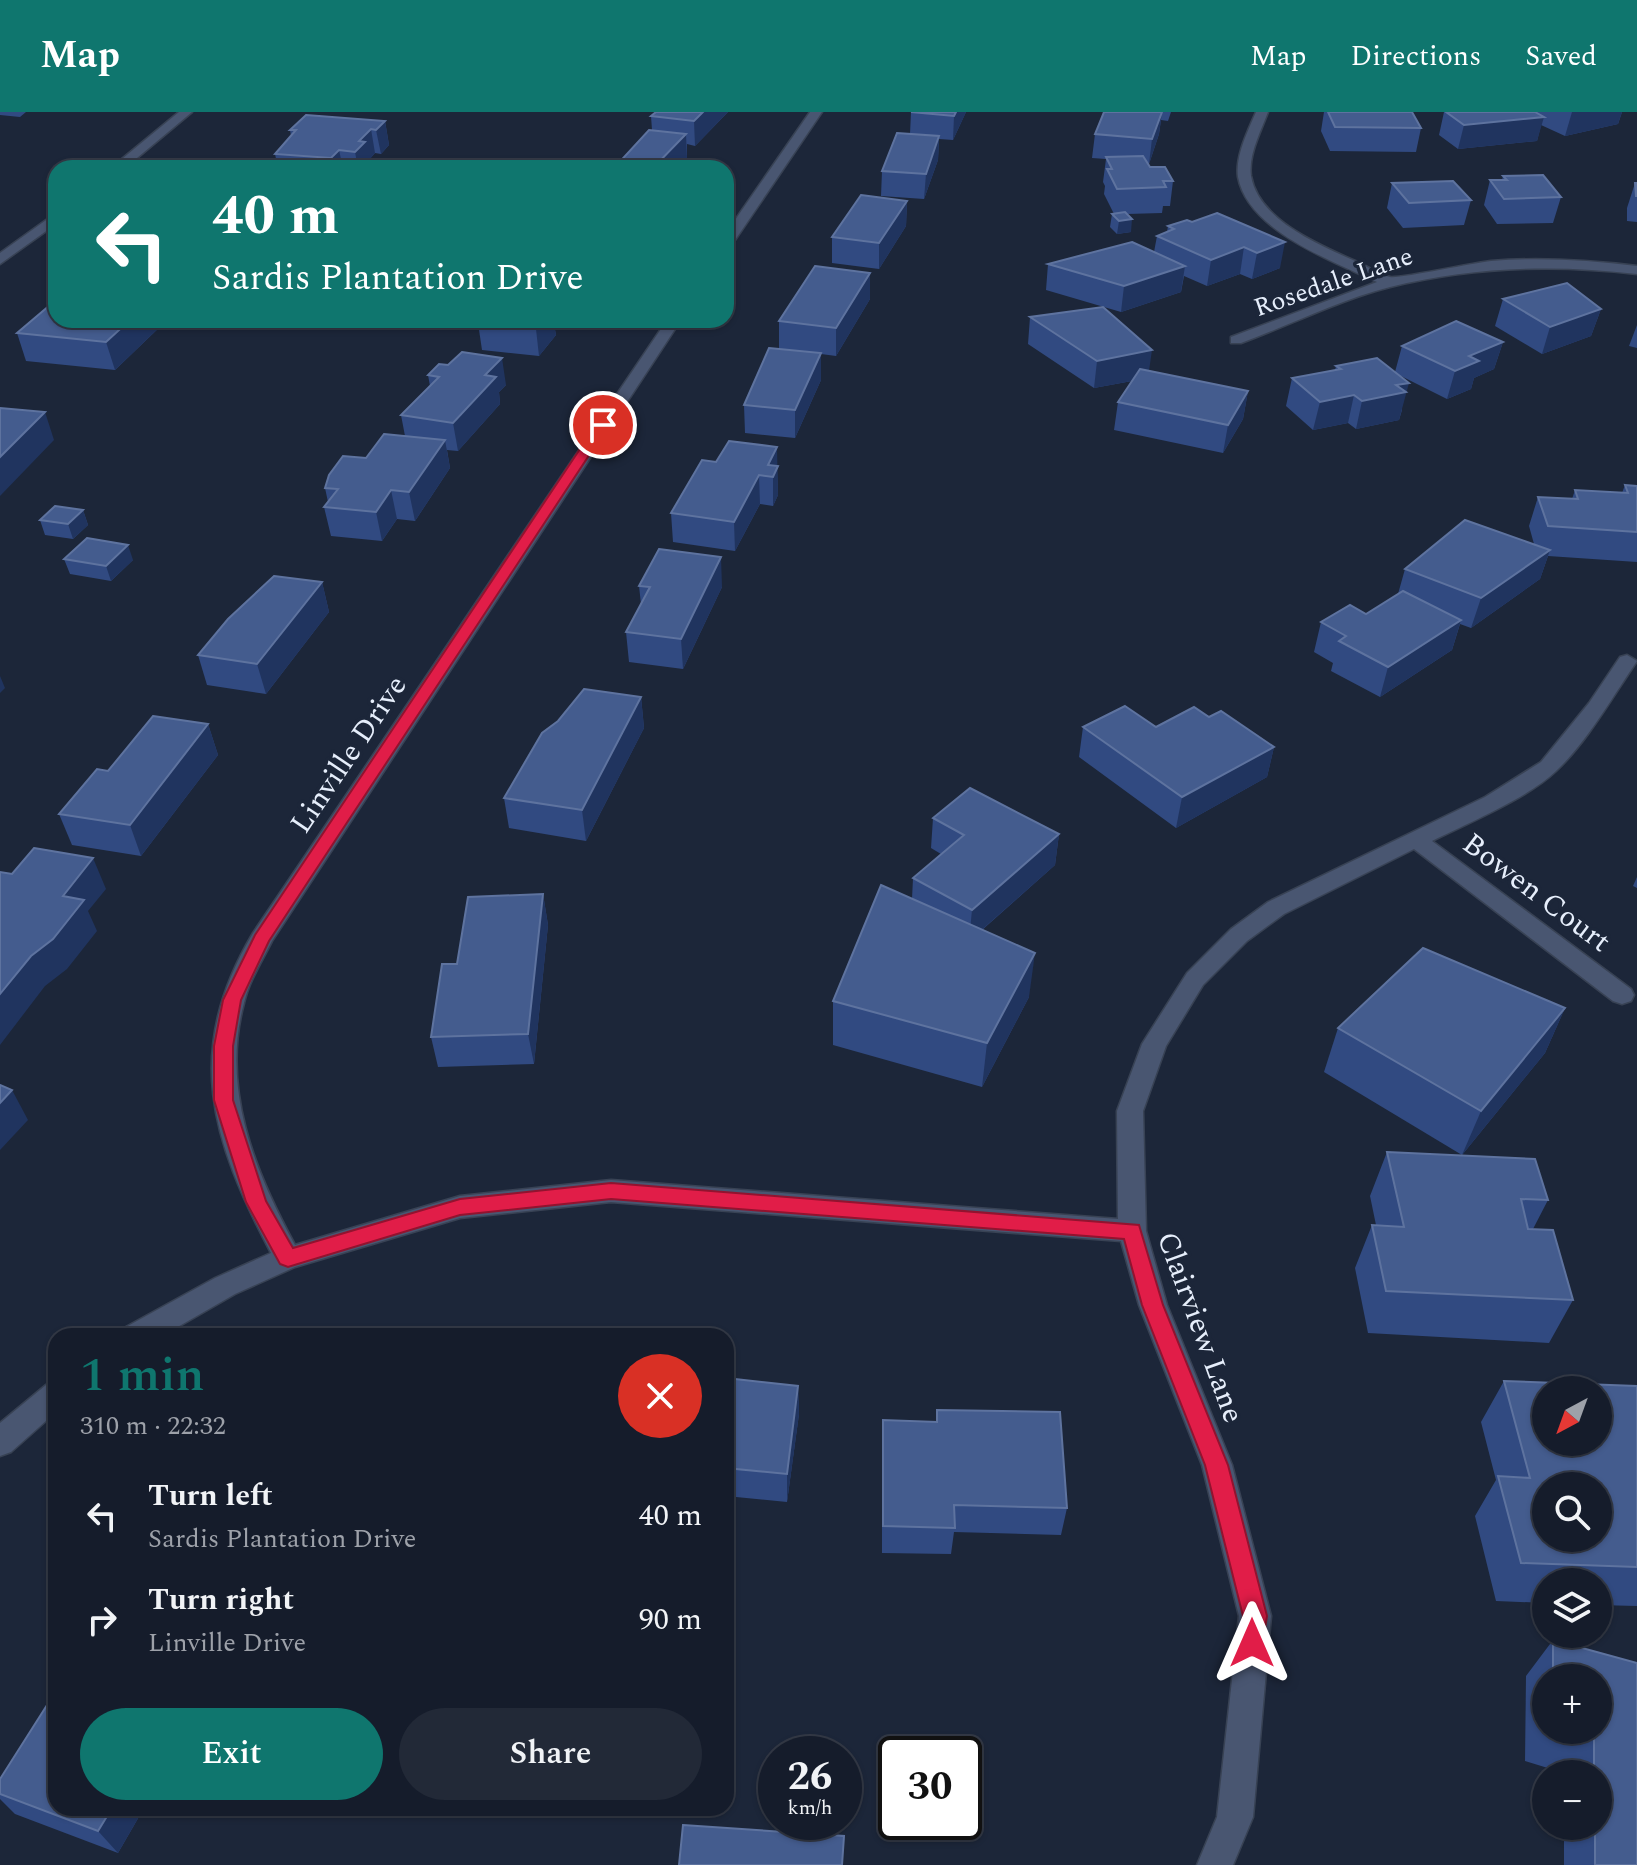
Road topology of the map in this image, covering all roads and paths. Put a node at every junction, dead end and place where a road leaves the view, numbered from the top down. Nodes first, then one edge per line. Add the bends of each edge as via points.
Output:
1 (186, 112) edge
2 (816, 112) edge
3 (1262, 112) edge
4 (127, 160) edge
5 (48, 223) edge
6 (734, 231) edge
7 (0, 260) edge
8 (1637, 270) edge
9 (1391, 283) junction
10 (669, 328) edge
11 (1236, 340) dead end
12 (1627, 661) dead end
13 (1415, 839) junction
14 (1622, 995) dead end
15 (1132, 1231) junction
16 (288, 1258) junction
17 (150, 1328) edge
18 (48, 1401) edge
19 (0, 1442) edge
20 (1215, 1865) edge

1 - 4 street
2 - 6 street
3 - 9 street via 1245,176 1253,199 1267,216 1302,238
5 - 7 street
8 - 9 street, Rosedale Lane via 1595,264 1502,265
9 - 11 street, Rosedale Lane
10 - 16 street, Linville Drive via 261,939 232,1000 223,1046 223,1100 257,1202
12 - 13 street, Clairview Lane via 1548,767 1493,802
13 - 14 street, Bowen Court
13 - 15 street, Clairview Lane via 1276,908 1239,935 1195,979 1154,1044 1130,1111
15 - 16 street via 611,1191 460,1207
15 - 20 street, Clairview Lane via 1153,1305 1217,1465 1255,1616 1235,1817
16 - 17 street
18 - 19 street

